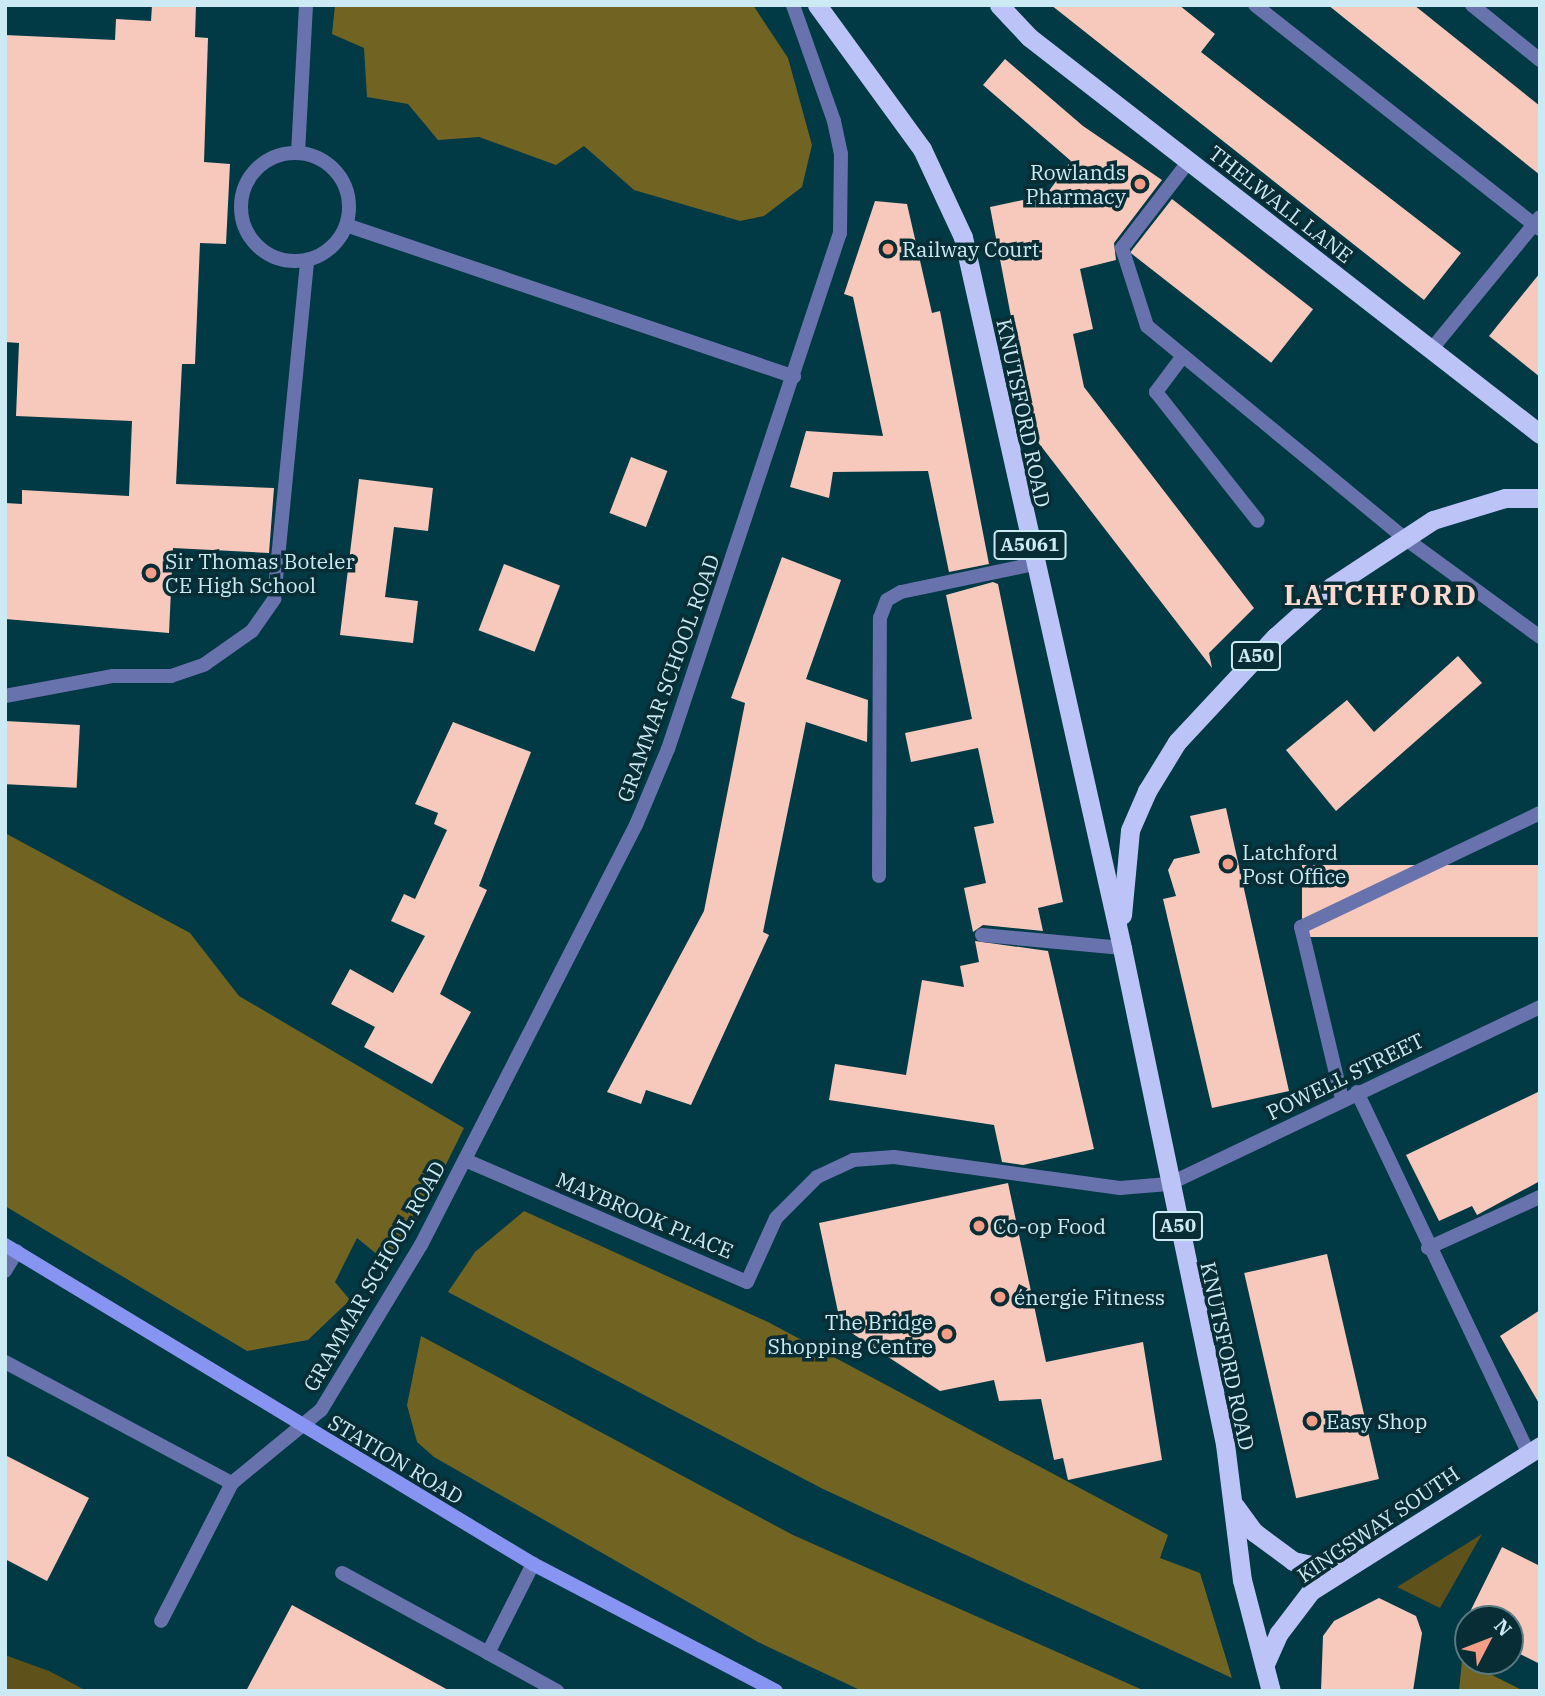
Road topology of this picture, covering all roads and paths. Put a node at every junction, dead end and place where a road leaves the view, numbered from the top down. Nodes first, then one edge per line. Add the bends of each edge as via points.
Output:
1 (306, 5) edge
2 (793, 5) edge
3 (817, 5) edge
4 (999, 5) edge
5 (1255, 5) edge
6 (1472, 5) edge
7 (1540, 60) edge
8 (298, 153) junction
9 (1189, 161) junction
10 (1538, 224) edge
11 (346, 225) junction
12 (307, 260) junction
13 (1430, 351) junction
14 (1183, 356) junction
15 (794, 377) junction
16 (1539, 432) edge
17 (1540, 498) edge
18 (1258, 521) dead end
19 (1403, 537) junction
20 (1034, 564) junction
21 (1538, 632) edge
22 (5, 696) edge
23 (1540, 813) edge
24 (879, 876) dead end
25 (982, 935) dead end
26 (1122, 948) junction
27 (1540, 1007) edge
28 (1357, 1092) junction
29 (1342, 1099) junction
30 (465, 1160) junction
31 (1169, 1184) junction
32 (1540, 1197) edge
33 (11, 1248) edge
34 (1428, 1248) junction
35 (5, 1270) edge
36 (5, 1362) edge
37 (304, 1428) junction
38 (1534, 1450) edge
39 (232, 1483) junction
40 (1234, 1505) junction
41 (1363, 1556) junction
42 (533, 1564) junction
43 (342, 1573) dead end
44 (161, 1621) dead end
45 (488, 1653) junction
46 (1265, 1664) junction
47 (557, 1691) edge
48 (775, 1691) edge
49 (1271, 1691) edge

1 - 8 street
2 - 15 street, GRAMMAR SCHOOL ROAD via 834,121 842,188 840,233
3 - 20 highway, KNUTSFORD ROAD / A5061 via 922,149 963,237
4 - 9 highway, THELWALL LANE via 1029,37
5 - 10 street
6 - 7 street
8 - 11 street via 315,157 340,177 349,208
8 - 12 street via 264,163 243,193 241,212 256,245 271,256
9 - 13 highway, THELWALL LANE
9 - 14 street via 1122,248 1147,327
10 - 13 street
11 - 12 street via 338,241
11 - 15 street
12 - 22 street via 274,599 252,631 205,664 172,676 113,676
13 - 16 highway, THELWALL LANE
14 - 18 street via 1156,391
14 - 19 street
15 - 30 street, GRAMMAR SCHOOL ROAD via 668,749 636,825
17 - 19 highway, KNUTSFORD ROAD / A50 via 1465,507
19 - 21 street
19 - 26 highway, KNUTSFORD ROAD / A50 via 1331,587 1275,637 1177,742 1130,830
20 - 24 street via 901,592 887,600 880,618
20 - 26 highway, KNUTSFORD ROAD / A5061
23 - 29 street via 1301,927
25 - 26 street
26 - 31 highway, KNUTSFORD ROAD / A50
27 - 28 street, POWELL STREET
28 - 29 street, POWELL STREET
28 - 34 street
29 - 31 street, POWELL STREET
30 - 31 street, MAYBROOK PLACE via 747,1282 776,1218 817,1177 853,1160 894,1157 1120,1188
30 - 37 street, GRAMMAR SCHOOL ROAD via 421,1245
31 - 40 highway, KNUTSFORD ROAD / A50
32 - 34 street
33 - 35 street
33 - 37 main road, STATION ROAD
34 - 38 street
36 - 39 street
37 - 39 street
37 - 42 main road, STATION ROAD
38 - 41 highway, KINGSWAY SOUTH / A50
39 - 44 street
40 - 41 highway, A50 via 1254,1532 1293,1561 1339,1565
40 - 46 highway, KNUTSFORD ROAD / A50 via 1242,1580
41 - 46 highway, KINGSWAY SOUTH / A50 via 1311,1591 1279,1633
42 - 45 street
42 - 48 main road, STATION ROAD
43 - 45 street
45 - 47 street
46 - 49 highway, KNUTSFORD ROAD / A50

